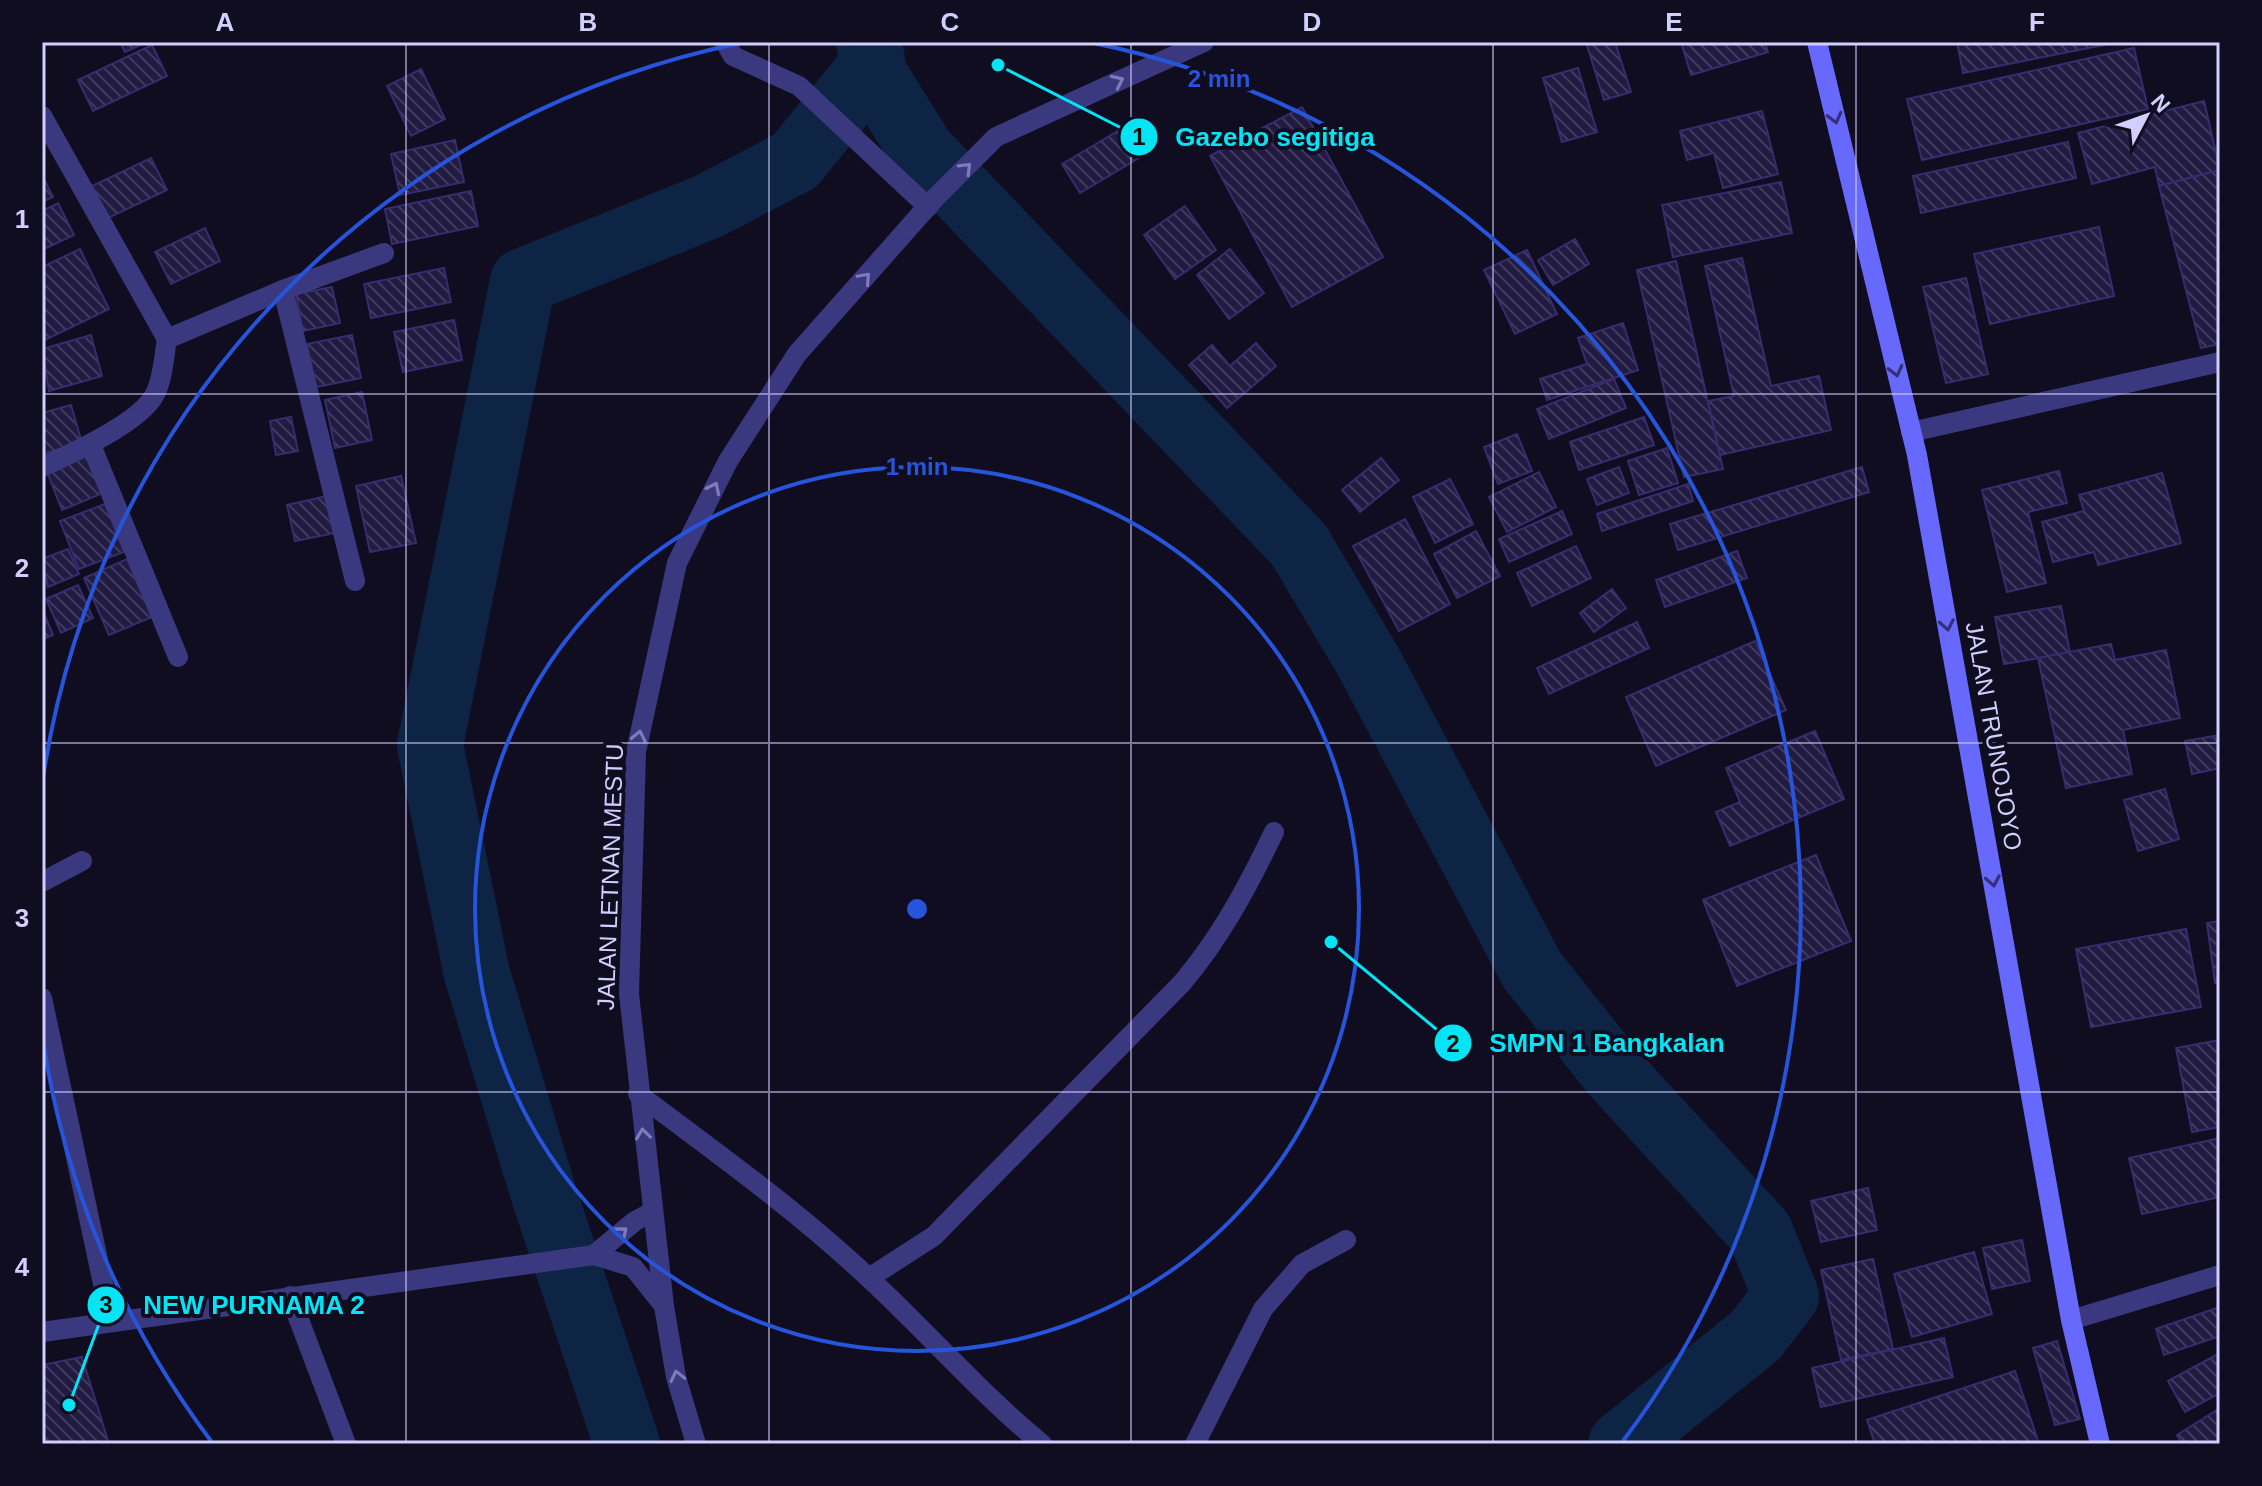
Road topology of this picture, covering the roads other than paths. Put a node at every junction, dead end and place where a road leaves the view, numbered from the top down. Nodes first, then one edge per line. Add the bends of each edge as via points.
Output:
1 (725, 42) edge
2 (1204, 42) edge
3 (1817, 42) edge
4 (42, 116) edge
5 (931, 202) junction
6 (384, 253) dead end
7 (283, 290) junction
8 (167, 339) junction
9 (2220, 362) edge
10 (1911, 432) junction
11 (91, 445) junction
12 (42, 467) edge
13 (355, 581) dead end
14 (178, 657) dead end
15 (1274, 832) dead end
16 (82, 861) dead end
17 (42, 882) edge
18 (42, 998) edge
19 (638, 1094) junction
20 (652, 1212) junction
21 (1346, 1240) dead end
22 (590, 1255) junction
23 (2220, 1275) edge
24 (869, 1278) junction
25 (290, 1296) junction
26 (664, 1306) junction
27 (2071, 1320) junction
28 (111, 1321) junction
29 (42, 1332) edge
30 (346, 1444) edge
31 (696, 1444) edge
32 (1042, 1444) edge
33 (1195, 1444) edge
34 (2100, 1444) edge

1 - 5 street via 733,56 780,75 815,101
5 -> 2 street, JALAN LETNAN MESTU via 996,137
3 -> 10 main road, JALAN TRUNOJOYO
4 - 8 street
19 -> 5 street, JALAN LETNAN MESTU via 629,994 636,752 677,563 728,461 797,354
6 - 7 street
7 - 8 street
7 - 13 street
8 - 11 street via 151,401
9 - 10 street
10 -> 27 main road, JALAN TRUNOJOYO
11 - 12 street
11 - 14 street
15 - 24 street via 1210,951 1182,983 934,1236
16 - 17 street
18 - 28 street
20 -> 19 street, JALAN LETNAN MESTU
19 - 24 street via 750,1178
22 -> 20 street
20 - 26 street, JALAN LETNAN MESTU
21 - 33 street via 1302,1264 1263,1309
22 - 25 street
22 - 26 street via 633,1267
23 - 27 street
24 - 32 street
25 - 28 street
25 - 30 street
31 -> 26 street, JALAN LETNAN MESTU via 676,1377
27 - 34 main road, JALAN TRUNOJOYO
28 - 29 street

